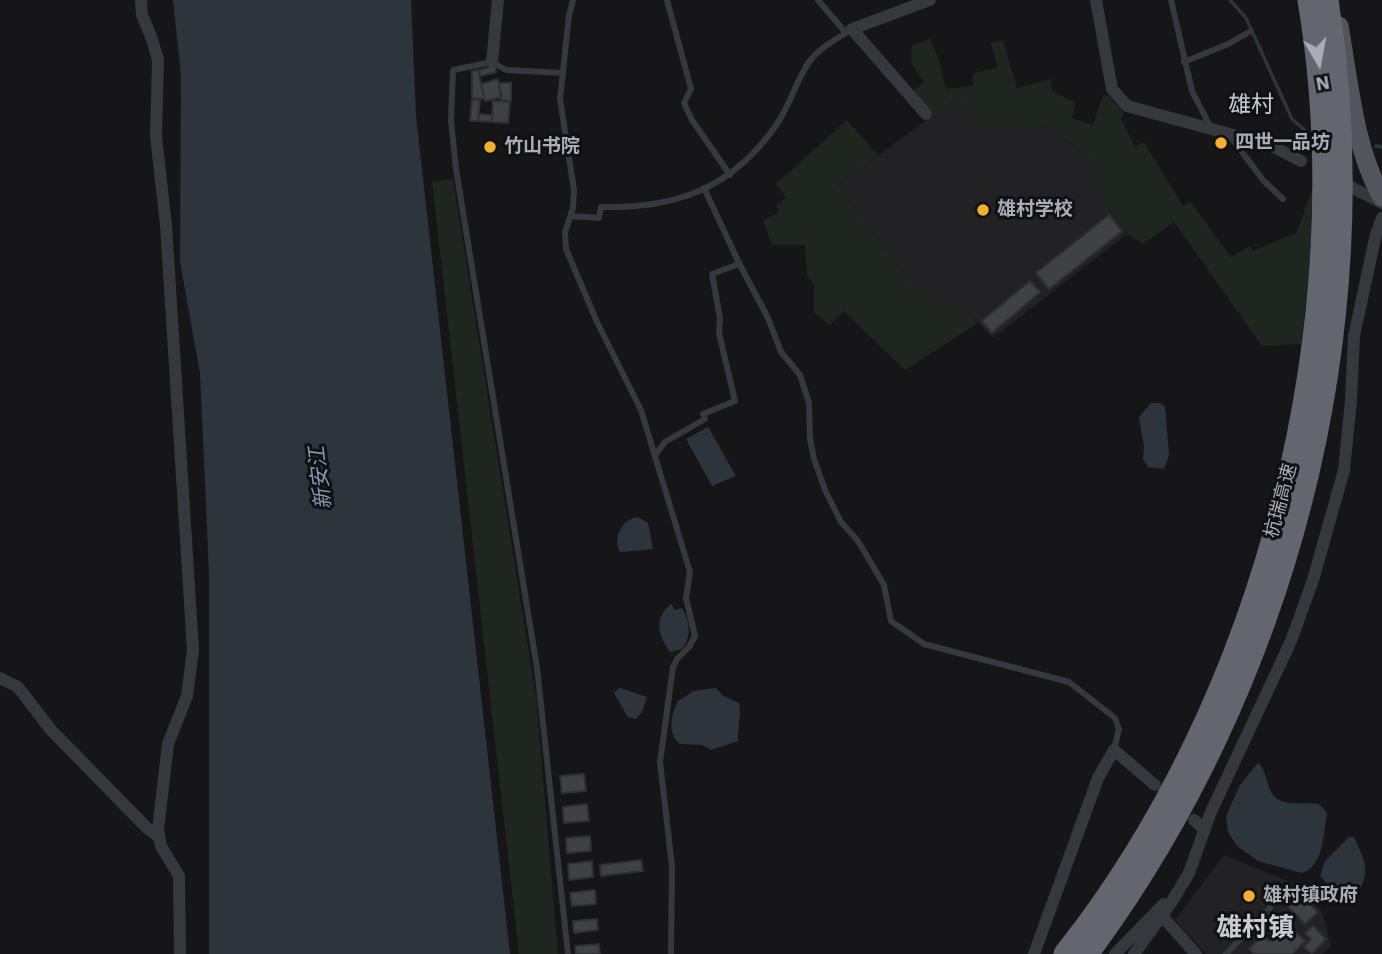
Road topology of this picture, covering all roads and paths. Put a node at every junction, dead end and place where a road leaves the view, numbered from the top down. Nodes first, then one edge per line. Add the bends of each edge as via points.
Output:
1 (141, 0) edge
2 (498, 0) edge
3 (573, 0) edge
4 (667, 0) edge
5 (818, 0) edge
6 (930, 0) edge
7 (1096, 0) edge
8 (1171, 0) edge
9 (1309, 0) edge
10 (1327, 0) edge
11 (1334, 0) edge
12 (849, 31) junction
13 (1251, 31) dead end
14 (492, 62) junction
15 (1184, 62) junction
16 (563, 73) junction
17 (926, 114) dead end
18 (1212, 130) junction
19 (1228, 134) junction
20 (1301, 161) dead end
21 (730, 175) junction
22 (1351, 187) dead end
23 (704, 188) junction
24 (1382, 197) edge
25 (1283, 199) dead end
26 (1382, 203) edge
27 (571, 216) junction
28 (1382, 218) edge
29 (739, 264) junction
30 (656, 454) junction
31 (0, 678) edge
32 (1114, 750) junction
33 (1155, 785) dead end
34 (1194, 820) dead end
35 (1205, 830) junction
36 (159, 837) junction
37 (1180, 888) junction
38 (1270, 908) dead end
39 (1162, 916) junction
40 (180, 954) edge
41 (568, 954) edge
42 (671, 954) edge
43 (1034, 954) edge
44 (1065, 954) edge
45 (1087, 954) edge
46 (1115, 954) edge
47 (1134, 954) edge
48 (1196, 954) edge
49 (1226, 954) edge

1 - 36 street via 158,60 156,136 166,225 193,650 187,696 168,744
2 - 14 street
3 - 16 lane
4 - 21 lane via 691,89 684,103
5 - 12 lane
6 - 12 street
7 - 18 street via 1112,89 1121,100 1127,106
8 - 15 lane
9 - 44 highway, 杭瑞高速 via 1321,102 1323,259 1311,361 1288,477 1244,628 1202,728 1132,859
10 - 45 highway, 杭瑞高速 via 1338,101 1340,260 1328,364 1305,481 1264,621 1218,735 1147,868
11 - 24 main road via 1362,151
12 - 17 street
12 - 21 lane via 810,61 777,123
13 - 15 lane
14 - 16 lane via 506,70
14 - 41 lane via 453,70 451,120 537,668
15 - 18 lane via 1192,91
16 - 27 lane via 560,99 574,190
18 - 19 street
19 - 20 street via 1270,145
19 - 25 lane
21 - 23 lane
22 - 26 street
23 - 27 lane via 685,198 634,208 601,207 599,218
23 - 29 lane
27 - 30 lane via 565,232 566,249 641,410
28 - 35 street via 1354,336 1344,470 1323,549 1291,641
29 - 30 lane via 712,274 719,333 735,401 703,414 705,419 665,442
29 - 32 lane via 781,352 800,375 809,403 814,459 825,490 884,585 891,621 924,644 1069,682 1115,718 1119,729
30 - 42 lane via 690,572 686,598 695,632 673,667 660,762 672,866
31 - 36 street via 18,687 51,730
32 - 33 street
32 - 43 street via 1098,778
34 - 35 street
35 - 37 street
36 - 40 street via 179,876
37 - 39 street
37 - 46 street
38 - 49 lane
39 - 47 street
39 - 48 street

